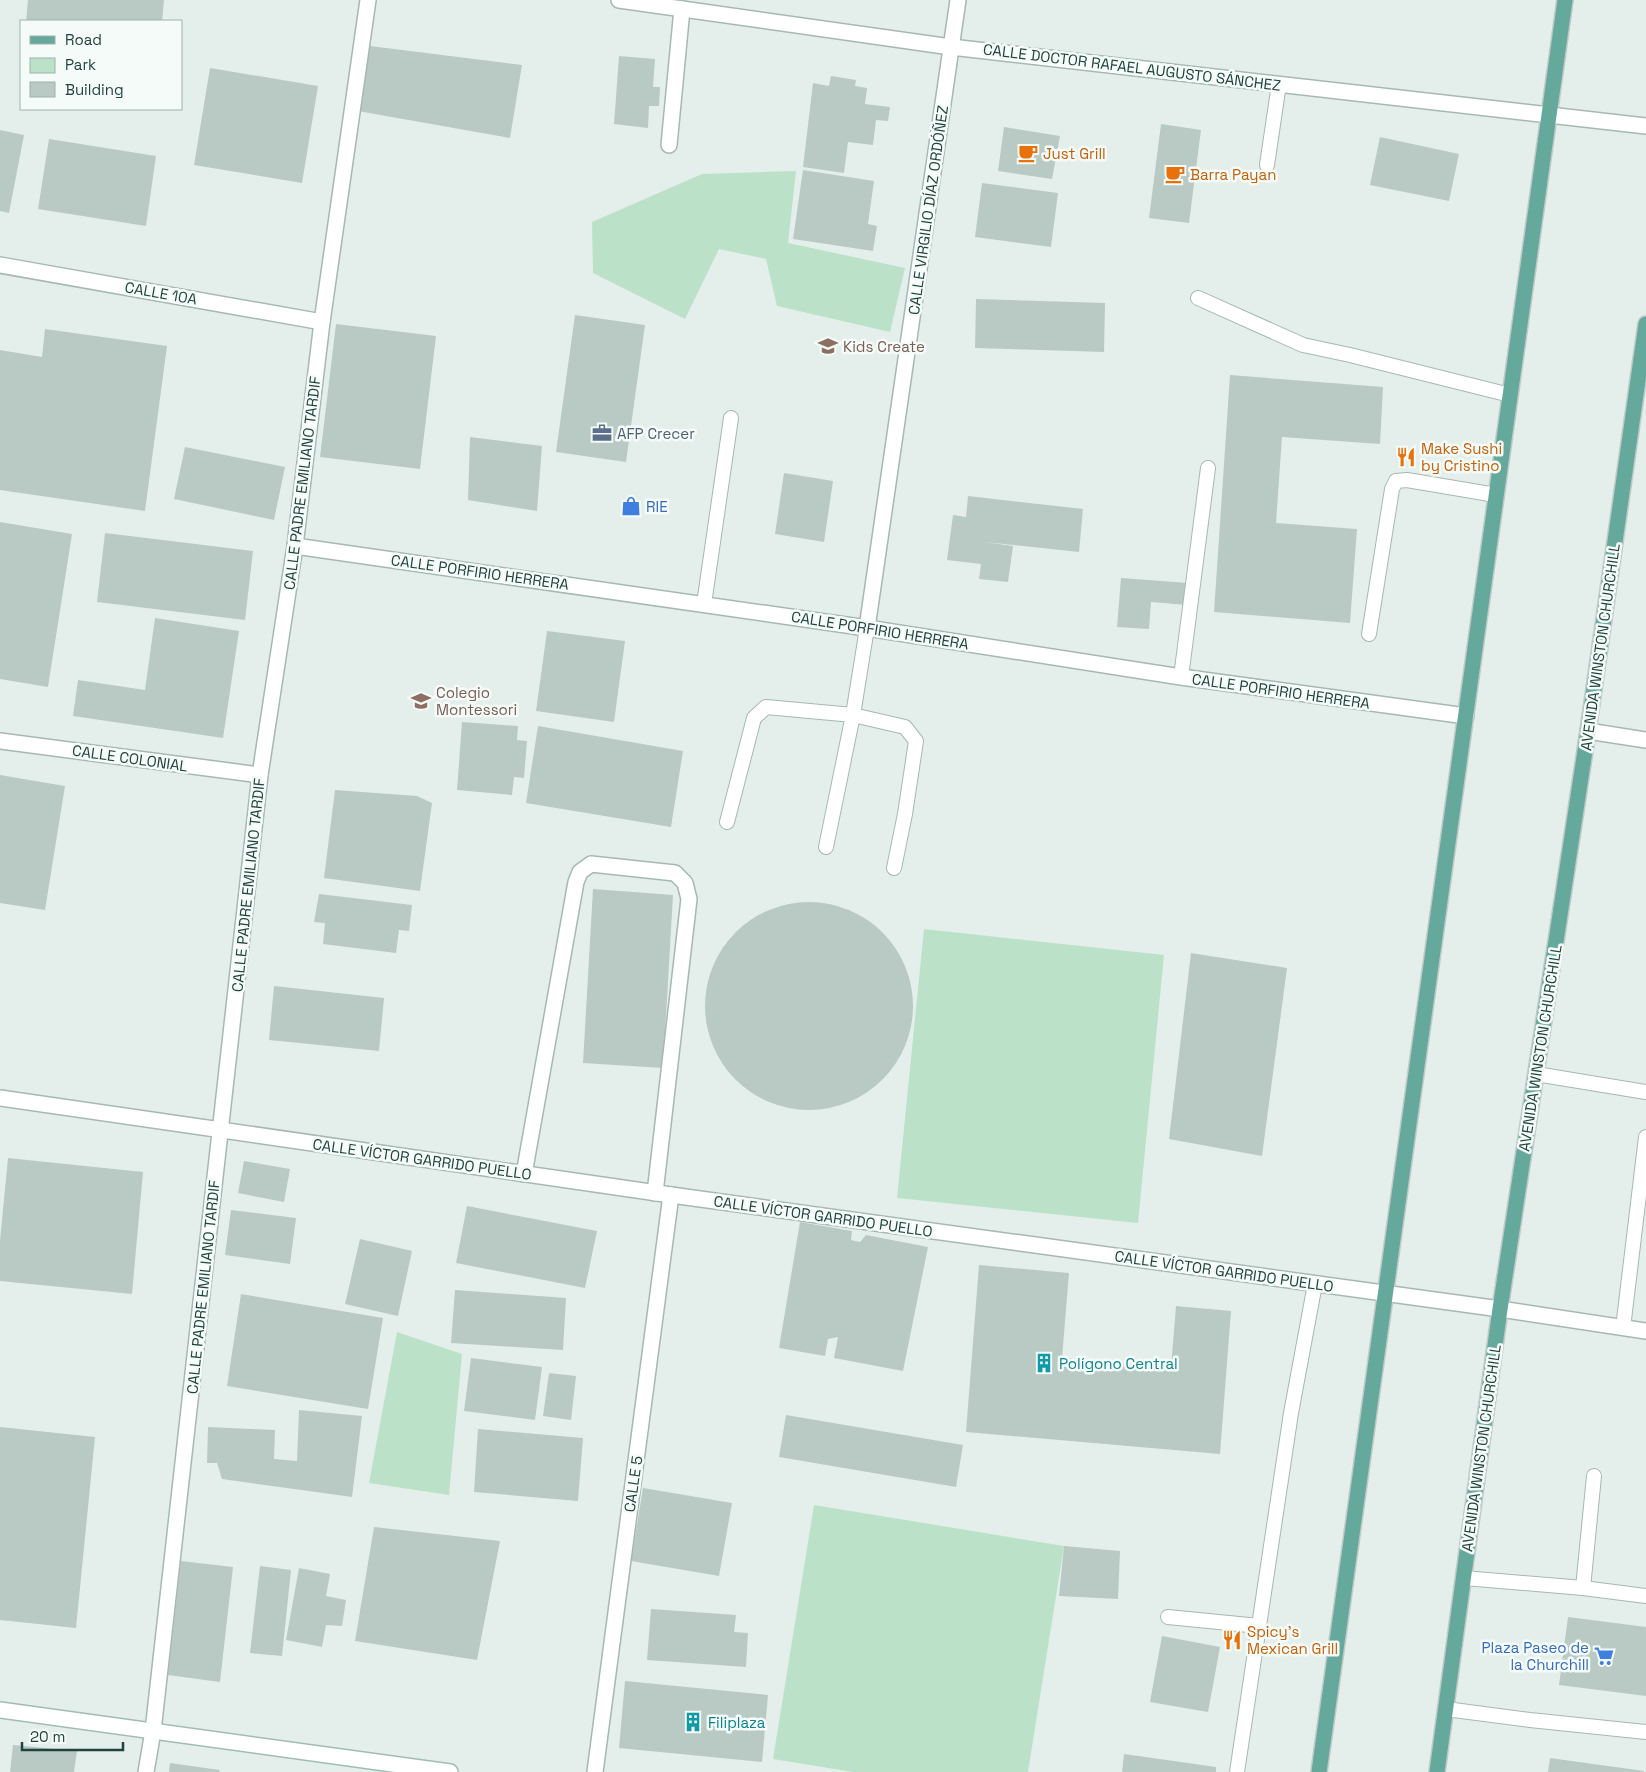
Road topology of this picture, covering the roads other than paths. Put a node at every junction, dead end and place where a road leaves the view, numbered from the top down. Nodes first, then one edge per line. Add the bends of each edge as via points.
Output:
1 (368, 0) edge
2 (618, 0) edge
3 (958, 0) edge
4 (1565, 0) edge
5 (682, 9) junction
6 (951, 47) junction
7 (1279, 84) junction
8 (1549, 114) junction
9 (1646, 126) edge
10 (669, 145) dead end
11 (1267, 165) dead end
12 (0, 265) edge
13 (1198, 298) dead end
14 (322, 322) junction
15 (1646, 324) edge
16 (1510, 396) junction
17 (730, 418) dead end
18 (1208, 468) dead end
19 (1496, 495) junction
20 (295, 546) junction
21 (704, 604) junction
22 (868, 628) junction
23 (1369, 634) dead end
24 (1181, 677) junction
25 (853, 715) junction
26 (1466, 716) junction
27 (1588, 731) junction
28 (1646, 740) edge
29 (0, 741) edge
30 (260, 775) junction
31 (727, 822) dead end
32 (826, 847) dead end
33 (894, 868) dead end
34 (1536, 1074) junction
35 (1646, 1092) edge
36 (0, 1098) edge
37 (220, 1130) junction
38 (1646, 1137) edge
39 (524, 1174) junction
40 (654, 1193) junction
41 (671, 1195) junction
42 (1642, 1197) edge
43 (1315, 1284) junction
44 (1386, 1293) junction
45 (1500, 1309) junction
46 (1622, 1328) junction
47 (1646, 1331) edge
48 (1594, 1476) dead end
49 (1464, 1578) junction
50 (1583, 1588) junction
51 (1646, 1596) edge
52 (1168, 1617) dead end
53 (1259, 1626) junction
54 (1446, 1709) junction
55 (0, 1710) edge
56 (153, 1731) junction
57 (1646, 1732) edge
58 (395, 1768) edge
59 (146, 1772) edge
60 (450, 1772) edge
61 (595, 1772) edge
62 (1237, 1772) edge
63 (1319, 1772) edge
64 (1437, 1772) edge

1 - 14 street, CALLE PADRE EMILIANO TARDIF
2 - 5 street, CALLE DOCTOR RAFAEL AUGUSTO SÁNCHEZ
3 - 6 street, CALLE VIRGILIO DÍAZ ORDÓÑEZ
4 - 8 main road
5 - 6 street, CALLE DOCTOR RAFAEL AUGUSTO SÁNCHEZ
5 - 10 street
6 - 7 street, CALLE DOCTOR RAFAEL AUGUSTO SÁNCHEZ
6 - 22 street, CALLE VIRGILIO DÍAZ ORDÓÑEZ
7 - 8 street, CALLE DOCTOR RAFAEL AUGUSTO SÁNCHEZ
7 - 11 lane
8 - 9 street, CALLE DOCTOR RAFAEL AUGUSTO SÁNCHEZ
8 - 16 main road
12 - 14 street, CALLE 10A
13 - 16 lane via 1303,346
14 - 20 street, CALLE PADRE EMILIANO TARDIF
15 - 27 main road, AVENIDA WINSTON CHURCHILL
16 - 19 main road
17 - 21 lane
18 - 24 lane
19 - 23 lane via 1396,481 1392,489
19 - 26 main road
20 - 21 street, CALLE PORFIRIO HERRERA
20 - 30 street, CALLE PADRE EMILIANO TARDIF
21 - 22 street, CALLE PORFIRIO HERRERA
22 - 24 street, CALLE PORFIRIO HERRERA
22 - 25 lane
24 - 26 street, CALLE PORFIRIO HERRERA
25 - 31 lane via 766,707 754,718
25 - 32 lane
25 - 33 lane via 905,727 916,741
26 - 44 main road
27 - 28 street
27 - 34 main road, AVENIDA WINSTON CHURCHILL
29 - 30 street, CALLE COLONIAL
30 - 37 street, CALLE PADRE EMILIANO TARDIF
34 - 35 lane
34 - 45 main road, AVENIDA WINSTON CHURCHILL
36 - 37 street, CALLE VÍCTOR GARRIDO PUELLO
37 - 39 street, CALLE VÍCTOR GARRIDO PUELLO
37 - 56 street, CALLE PADRE EMILIANO TARDIF
38 - 42 lane
39 - 40 street, CALLE VÍCTOR GARRIDO PUELLO
39 - 40 street via 580,872 591,864 675,873 685,883 689,899
40 - 41 street, CALLE VÍCTOR GARRIDO PUELLO
41 - 43 street, CALLE VÍCTOR GARRIDO PUELLO
41 - 61 street, CALLE 5
42 - 46 lane
43 - 44 street, CALLE VÍCTOR GARRIDO PUELLO
43 - 53 lane via 1291,1413
44 - 45 street, CALLE VÍCTOR GARRIDO PUELLO
44 - 63 main road
45 - 46 street, CALLE VÍCTOR GARRIDO PUELLO
45 - 49 main road, AVENIDA WINSTON CHURCHILL
46 - 47 street, CALLE VÍCTOR GARRIDO PUELLO
48 - 50 lane
49 - 50 lane
49 - 54 main road, AVENIDA WINSTON CHURCHILL
50 - 51 lane
52 - 53 lane
53 - 62 lane
54 - 57 lane
54 - 64 main road, AVENIDA WINSTON CHURCHILL
55 - 56 street
56 - 58 street
56 - 59 street, CALLE PADRE EMILIANO TARDIF
58 - 60 street

